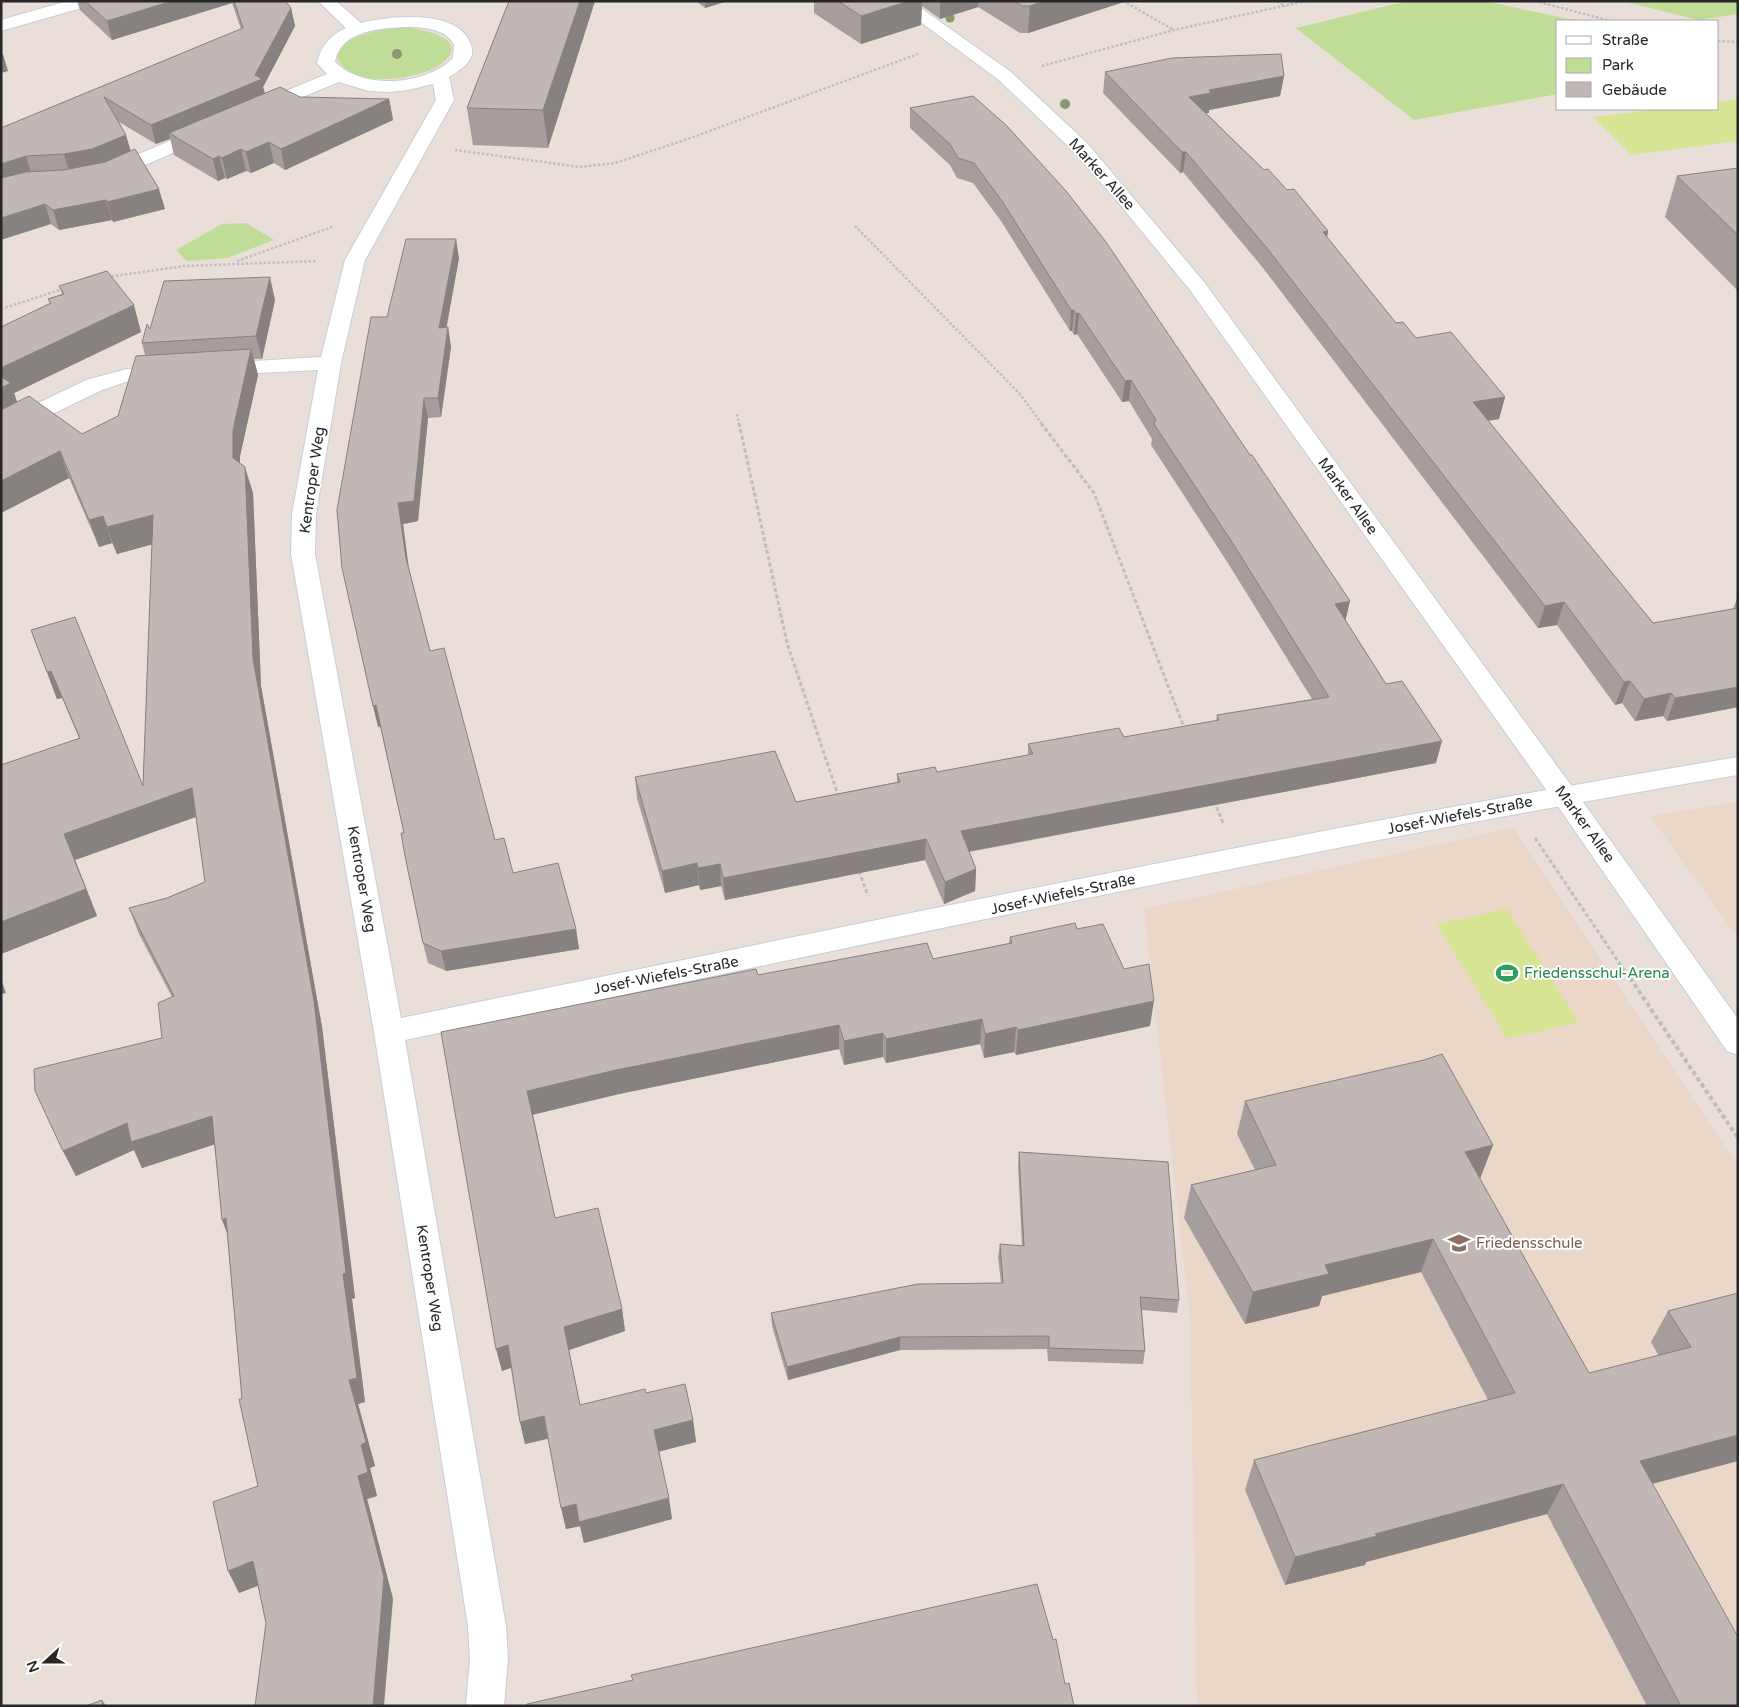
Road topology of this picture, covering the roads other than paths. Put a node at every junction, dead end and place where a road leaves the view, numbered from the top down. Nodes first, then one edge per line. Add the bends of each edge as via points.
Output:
1 (86, 1) edge
2 (326, 1) edge
3 (900, 1) edge
4 (1, 26) edge
5 (358, 30) junction
6 (337, 76) junction
7 (440, 76) junction
8 (246, 114) edge
9 (227, 122) edge
10 (87, 179) edge
11 (330, 363) junction
12 (1, 430) edge
13 (1738, 766) edge
14 (1564, 795) junction
15 (389, 1032) junction
16 (1738, 1043) edge
17 (485, 1706) edge

1 - 4 street
2 - 5 street
3 - 14 street, Marker Allee via 1005,76 1080,147 1119,191 1197,286
5 - 6 street via 330,46 326,63
5 - 7 street via 402,22 433,25 450,31 462,40 463,56
6 - 7 street via 355,83 392,86
6 - 8 street
7 - 11 street, Kentroper Weg via 445,100 355,260
9 - 10 street via 103,176
11 - 12 street via 127,375 94,385
11 - 15 street, Kentroper Weg via 304,514 303,554
13 - 14 street, Josef-Wiefels-Straße
14 - 15 street, Josef-Wiefels-Straße via 1237,858
14 - 16 street, Marker Allee
15 - 17 street, Kentroper Weg via 487,1626

